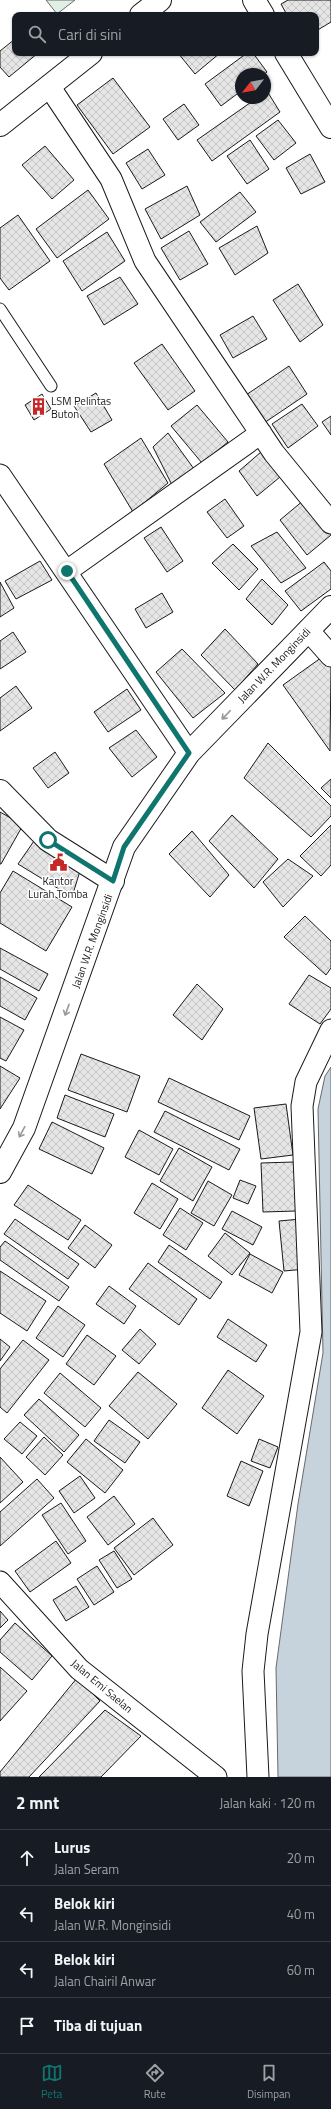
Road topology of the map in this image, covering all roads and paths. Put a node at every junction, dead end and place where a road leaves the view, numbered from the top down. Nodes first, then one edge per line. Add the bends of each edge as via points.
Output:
1 (160, 0) edge
2 (254, 0) edge
3 (145, 12) edge
4 (261, 12) edge
5 (87, 56) edge
6 (288, 56) edge
7 (49, 86) junction
8 (0, 124) edge
9 (331, 127) edge
10 (0, 309) edge
11 (51, 386) dead end
12 (261, 433) junction
13 (0, 475) edge
14 (331, 523) edge
15 (67, 571) junction
16 (331, 607) edge
17 (308, 630) junction
18 (331, 656) edge
19 (189, 753) junction
20 (0, 791) edge
21 (113, 881) junction
22 (331, 1030) edge
23 (0, 1172) edge
24 (0, 1582) edge
25 (216, 1777) edge
26 (258, 1777) edge

1 - 3 main road
2 - 4 main road
5 - 7 main road
6 - 9 main road
7 - 8 main road
7 - 12 street via 111,179 145,261
10 - 11 lane
12 - 14 street via 274,453
12 - 15 street
13 - 15 street
15 - 19 street
16 - 17 main road, Jalan W.R. Monginsidi
17 - 18 street
17 -> 19 main road, Jalan W.R. Monginsidi
19 - 21 main road, Jalan W.R. Monginsidi via 124,847
20 - 21 main road via 48,840
21 -> 23 main road, Jalan W.R. Monginsidi via 24,1128
22 - 26 street via 306,1082 302,1106 311,1332 256,1634 253,1671
24 - 25 street, Jalan Emi Saelan via 79,1669

